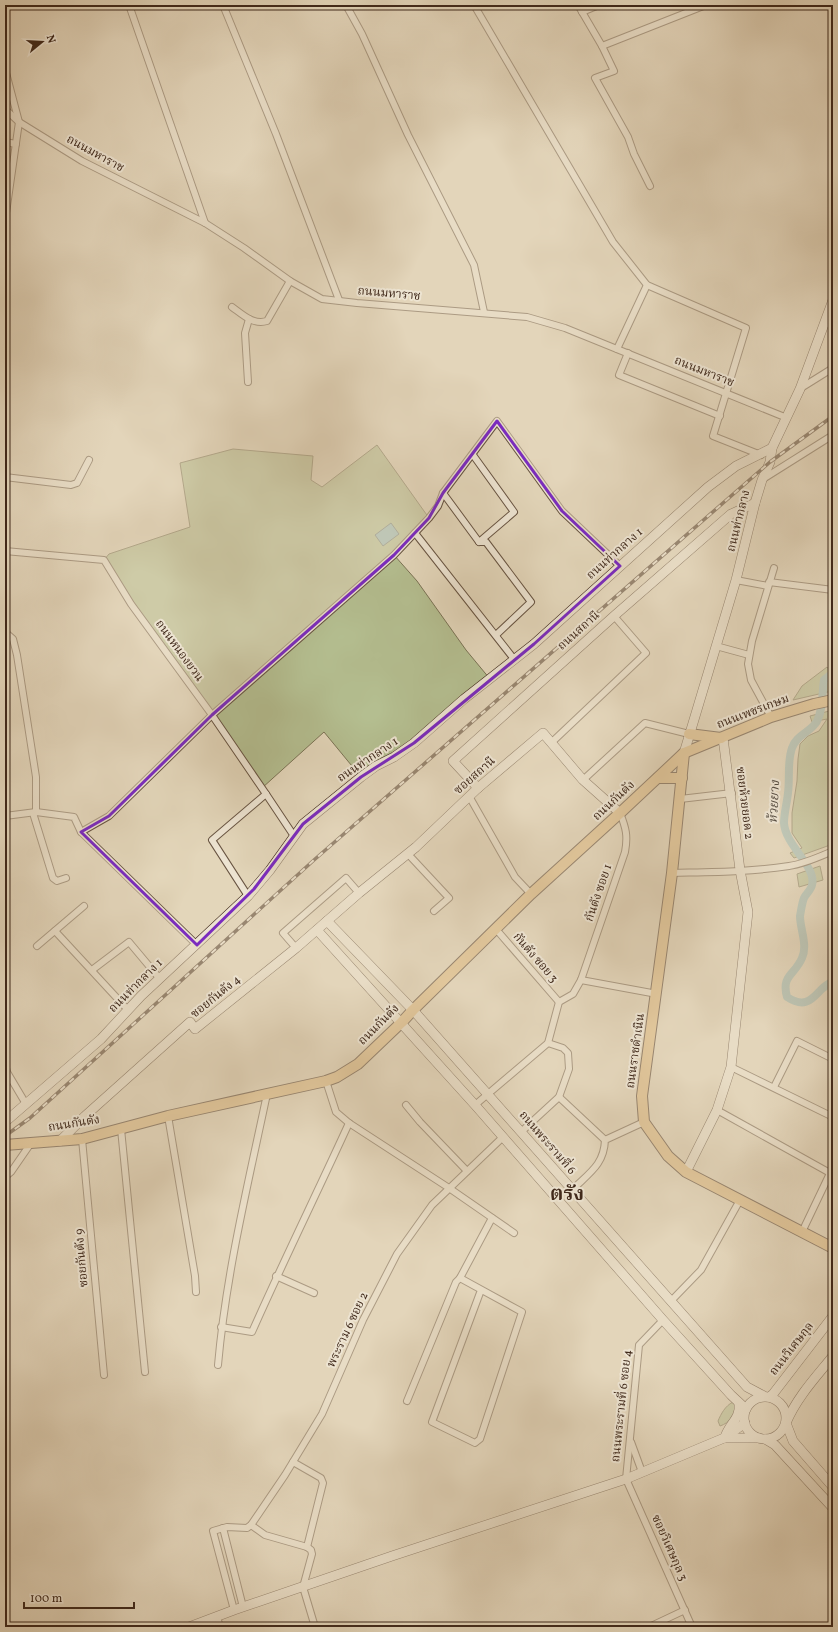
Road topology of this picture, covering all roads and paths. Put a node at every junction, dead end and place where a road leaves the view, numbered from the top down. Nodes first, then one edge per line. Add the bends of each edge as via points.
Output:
1 (129, 5) edge
2 (223, 5) edge
3 (346, 5) edge
4 (474, 5) edge
5 (578, 5) edge
6 (599, 5) edge
7 (706, 5) edge
8 (689, 8) edge
9 (582, 12) junction
10 (602, 46) junction
11 (5, 69) edge
12 (5, 109) edge
13 (19, 122) junction
14 (5, 142) edge
15 (16, 144) junction
16 (8, 183) edge
17 (650, 186) dead end
18 (5, 220) edge
19 (205, 223) junction
20 (290, 281) junction
21 (647, 285) junction
22 (339, 300) junction
23 (833, 300) edge
24 (232, 307) dead end
25 (484, 312) junction
26 (249, 319) junction
27 (617, 349) junction
28 (628, 353) junction
29 (833, 368) edge
30 (248, 382) dead end
31 (800, 389) junction
32 (726, 393) junction
33 (720, 416) junction
34 (787, 418) junction
35 (833, 435) edge
36 (772, 448) junction
37 (473, 455) junction
38 (761, 455) junction
39 (89, 460) dead end
40 (5, 477) edge
41 (762, 480) junction
42 (443, 493) junction
43 (755, 503) junction
44 (415, 533) junction
45 (478, 542) junction
46 (5, 551) edge
47 (620, 566) junction
48 (774, 568) dead end
49 (736, 580) junction
50 (769, 584) junction
51 (833, 590) edge
52 (614, 616) junction
53 (5, 632) edge
54 (496, 635) junction
55 (716, 646) junction
56 (749, 655) junction
57 (514, 659) junction
58 (833, 700) edge
59 (212, 715) junction
60 (771, 717) junction
61 (689, 734) junction
62 (724, 738) junction
63 (551, 743) junction
64 (684, 753) junction
65 (658, 778) junction
66 (682, 778) junction
67 (583, 780) junction
68 (478, 788) junction
69 (266, 794) junction
70 (732, 794) junction
71 (469, 796) junction
72 (680, 800) junction
73 (34, 812) junction
74 (620, 813) junction
75 (5, 816) edge
76 (81, 832) junction
77 (294, 836) junction
78 (833, 851) edge
79 (408, 854) junction
80 (740, 870) junction
81 (672, 873) junction
82 (66, 878) dead end
83 (359, 893) junction
84 (531, 894) junction
85 (248, 896) junction
86 (84, 906) dead end
87 (339, 911) joint
88 (434, 911) dead end
89 (327, 921) junction
90 (495, 928) junction
91 (317, 930) junction
92 (55, 931) junction
93 (197, 945) junction
94 (37, 946) dead end
95 (296, 948) junction
96 (92, 970) junction
97 (160, 979) junction
98 (581, 980) junction
99 (657, 994) junction
100 (559, 1002) junction
101 (128, 1010) junction
102 (413, 1010) junction
103 (402, 1022) junction
104 (548, 1043) junction
105 (833, 1059) edge
106 (5, 1064) edge
107 (731, 1067) junction
108 (326, 1082) junction
109 (774, 1088) junction
110 (267, 1094) junction
111 (487, 1094) junction
112 (559, 1097) junction
113 (26, 1104) junction
114 (406, 1105) dead end
115 (475, 1105) junction
116 (717, 1110) junction
117 (168, 1116) junction
118 (833, 1117) edge
119 (5, 1122) edge
120 (644, 1122) junction
121 (349, 1124) junction
122 (121, 1129) junction
123 (518, 1129) junction
124 (503, 1137) junction
125 (82, 1138) junction
126 (605, 1140) junction
127 (60, 1141) junction
128 (31, 1143) junction
129 (5, 1145) edge
130 (832, 1170) edge
131 (466, 1171) junction
132 (686, 1172) junction
133 (5, 1177) edge
134 (449, 1188) junction
135 (572, 1190) junction
136 (740, 1200) junction
137 (492, 1218) junction
138 (802, 1232) junction
139 (514, 1233) dead end
140 (833, 1248) edge
141 (276, 1276) junction
142 (460, 1278) junction
143 (481, 1290) junction
144 (196, 1292) dead end
145 (314, 1293) dead end
146 (671, 1302) junction
147 (833, 1316) edge
148 (663, 1320) junction
149 (221, 1327) junction
150 (833, 1356) edge
151 (218, 1365) dead end
152 (145, 1372) dead end
153 (104, 1375) dead end
154 (766, 1396) junction
155 (406, 1401) dead end
156 (743, 1406) junction
157 (745, 1423) junction
158 (786, 1423) junction
159 (724, 1438) junction
160 (762, 1438) junction
161 (631, 1440) junction
162 (293, 1462) junction
163 (642, 1472) junction
164 (626, 1479) junction
165 (833, 1487) edge
166 (833, 1508) edge
167 (251, 1525) junction
168 (223, 1528) junction
169 (307, 1548) junction
170 (303, 1587) junction
171 (238, 1609) junction
172 (685, 1610) junction
173 (217, 1617) junction
174 (190, 1627) edge
175 (220, 1627) edge
176 (315, 1627) edge
177 (649, 1627) edge
178 (692, 1627) edge

1 - 19 street
2 - 22 street via 276,134
3 - 25 street via 474,265
4 - 21 street via 614,242
5 - 9 street
6 - 9 street
7 - 8 street
8 - 10 street
9 - 10 street
10 - 17 street via 614,71 595,78 628,137
11 - 13 street
12 - 13 street, ถนนมหาราช
13 - 15 street
13 - 19 street, ถนนมหาราช via 82,161
14 - 15 street
15 - 16 street
16 - 18 street
19 - 20 street, ถนนมหาราช
20 - 22 street, ถนนมหาราช via 322,299
20 - 26 street via 267,321 260,323
21 - 27 street
21 - 32 street via 746,328
22 - 25 street, ถนนมหาราช via 357,304
23 - 31 street, ถนนท่ากลาง
24 - 26 street
25 - 27 street, ถนนมหาราช via 527,317 565,328
26 - 30 street via 245,332
27 - 28 street, ถนนมหาราช
28 - 32 street, ถนนมหาราช
28 - 33 street via 619,375
29 - 31 street
31 - 34 street, ถนนท่ากลาง
32 - 33 street
32 - 34 street, ถนนมหาราช
33 - 38 street via 713,436
34 - 36 street, ถนนท่ากลาง
35 - 41 street
36 - 38 street, ถนนท่ากลาง 1
36 - 41 street, ถนนท่ากลาง via 770,462
37 - 42 street
37 - 45 street via 514,512
37 - 47 street via 497,421 562,511
38 - 47 street, ถนนท่ากลาง 1 via 736,466 708,487
39 - 40 street via 77,482 71,485
41 - 43 street, ถนนท่ากลาง
42 - 44 street via 438,506
42 - 45 street
43 - 49 street, ถนนท่ากลาง
43 - 52 street, ถนนสถานี via 731,514
44 - 54 street
44 - 59 street via 394,555
45 - 54 street via 486,542 531,602
46 - 59 street, ถนนหนองยวน via 104,560 131,604
47 - 57 street, ถนนท่ากลาง 1
48 - 50 street
49 - 50 street
49 - 55 street, ถนนท่ากลาง
50 - 51 street
50 - 56 street
52 - 63 street via 646,653
52 - 68 street, ถนนสถานี via 453,761
53 - 73 street via 13,639 18,655 36,777
54 - 57 street
55 - 56 street
55 - 61 street, ถนนท่ากลาง
56 - 60 street via 751,680
57 - 77 street, ถนนท่ากลาง 1 via 414,743 356,781 303,824
58 - 60 main road, ถนนเพชรเกษม
59 - 69 street, ถนนหนองยวน
59 - 76 street via 109,816
60 - 62 main road, ถนนเพชรเกษม
61 - 62 main road
61 - 64 street, ถนนท่ากลาง
61 - 67 street via 645,723
62 - 64 main road, ถนนเพชรเกษม
62 - 70 street, ซอยห้วยยอด 2
63 - 67 street, ซอยสถานี
63 - 68 street, ซอยสถานี via 543,733
64 - 65 main road, ถนนกันตัง
64 - 66 main road, ถนนราชดำเนิน
65 - 66 main road
65 - 74 main road, ถนนกันตัง
66 - 72 main road, ถนนราชดำเนิน
67 - 74 street, ซอยสถานี
68 - 71 street, ซอยสถานี
69 - 77 street, ถนนหนองยวน
69 - 85 street via 212,840
70 - 72 street
70 - 80 street, ซอยห้วยยอด 2
71 - 79 street, ซอยสถานี
71 - 84 street via 515,876
72 - 81 main road, ถนนราชดำเนิน
73 - 75 street
73 - 76 street via 74,817
73 - 82 street via 53,878 57,881
74 - 84 main road, ถนนกันตัง
74 - 98 street, กันตัง ซอย 1 via 626,828 625,852
76 - 93 street
77 - 85 street, ถนนท่ากลาง 1
78 - 80 street via 790,866
79 - 83 street, ซอยสถานี
79 - 88 street via 449,898
80 - 81 street
80 - 107 street, ซอยห้วยยอด 2 via 748,912
81 - 99 main road, ถนนราชดำเนิน
83 - 87 street, ซอยสถานี
83 - 95 street via 346,878 283,933
84 - 90 main road, ถนนกันตัง
85 - 93 street, ถนนท่ากลาง 1
86 - 92 street
87 - 89 street, ซอยกันตัง 4
89 - 91 street, ซอยกันตัง 4
89 - 102 street, ถนนพระรามที่ 6
90 - 100 street, กันตัง ซอย 3
90 - 102 main road, ถนนกันตัง
91 - 95 street, ซอยกันตัง 4
91 - 103 street
92 - 94 street
92 - 96 street
93 - 97 street, ถนนท่ากลาง 1
95 - 127 street, ซอยกันตัง 4 via 195,1029 190,1022
96 - 97 street via 129,942
96 - 101 street
97 - 101 street, ถนนท่ากลาง 1
98 - 99 street
98 - 100 street, กันตัง ซอย 1 via 573,994
99 - 120 main road, ถนนราชดำเนิน via 642,1096
100 - 104 street
101 - 113 street, ถนนท่ากลาง 1 via 101,1039
102 - 103 main road, ถนนกันตัง
102 - 111 street, ถนนพระรามที่ 6
103 - 108 main road, ถนนกันตัง via 358,1064
103 - 115 street
104 - 111 street
104 - 112 street via 563,1048 568,1053 569,1069
105 - 109 street via 798,1041
106 - 113 street
107 - 109 street
107 - 116 street, ซอยห้วยยอด 2
108 - 110 main road, ถนนกันตัง
108 - 121 street via 336,1112
109 - 118 street
110 - 117 main road, ถนนกันตัง
110 - 149 street
111 - 115 street
111 - 123 street, ถนนพระรามที่ 6
112 - 123 street
112 - 126 street
113 - 119 street, ถนนท่ากลาง 1
114 - 131 street
115 - 124 street
116 - 130 street
116 - 132 street, ซอยห้วยยอด 2
117 - 122 main road, ถนนกันตัง
117 - 144 street
120 - 126 street
120 - 132 main road via 668,1156
121 - 134 street
121 - 141 street
122 - 125 main road, ถนนกันตัง
122 - 152 street
123 - 124 street
123 - 135 street, ถนนพระรามที่ 6
124 - 131 street, พระราม 6 ซอย 2
124 - 148 street
125 - 127 main road, ถนนกันตัง
125 - 153 street, ซอยกันตัง 9
126 - 135 street via 600,1162
127 - 128 main road, ถนนกันตัง
128 - 129 main road, ถนนกันตัง
128 - 133 street
130 - 138 street
131 - 134 street, พระราม 6 ซอย 2
132 - 136 main road
134 - 137 street
134 - 162 street, พระราม 6 ซอย 2 via 432,1205 397,1254 363,1320 322,1414
135 - 146 street, ถนนพระรามที่ 6
136 - 138 main road
136 - 146 street via 701,1270
137 - 139 street
137 - 142 street
138 - 140 main road
141 - 145 street
141 - 149 street via 252,1332
142 - 143 street
142 - 155 street via 456,1282
143 - 143 street via 522,1312 480,1438 474,1443 432,1422
146 - 154 street, ถนนพระรามที่ 6 via 747,1387
147 - 154 street, ถนนวิเศษกุล via 773,1394
148 - 156 street
148 - 161 street, ถนนพระรามที่ 6 ซอย 4 via 639,1345
149 - 151 street
150 - 158 street via 801,1396
154 - 156 street
154 - 158 street via 781,1403 785,1409
156 - 157 street
156 - 159 street
157 - 159 street
157 - 160 street via 753,1435
158 - 160 street via 784,1429 773,1438
158 - 165 street via 793,1441
159 - 160 street
159 - 163 street
160 - 166 street via 775,1445
161 - 163 street
161 - 164 street, ถนนพระรามที่ 6 ซอย 4
162 - 167 street, พระราม 6 ซอย 2
162 - 169 street via 321,1478 323,1483
163 - 164 street
164 - 170 street
164 - 172 street, ซอยวิเศษกุล 3
167 - 168 street via 247,1528
167 - 169 street via 265,1535
168 - 171 street
168 - 171 street via 213,1531
169 - 170 street via 312,1554
170 - 171 street
170 - 176 street
171 - 173 street
172 - 177 street
172 - 178 street, ซอยวิเศษกุล 3
173 - 174 street
173 - 175 street

